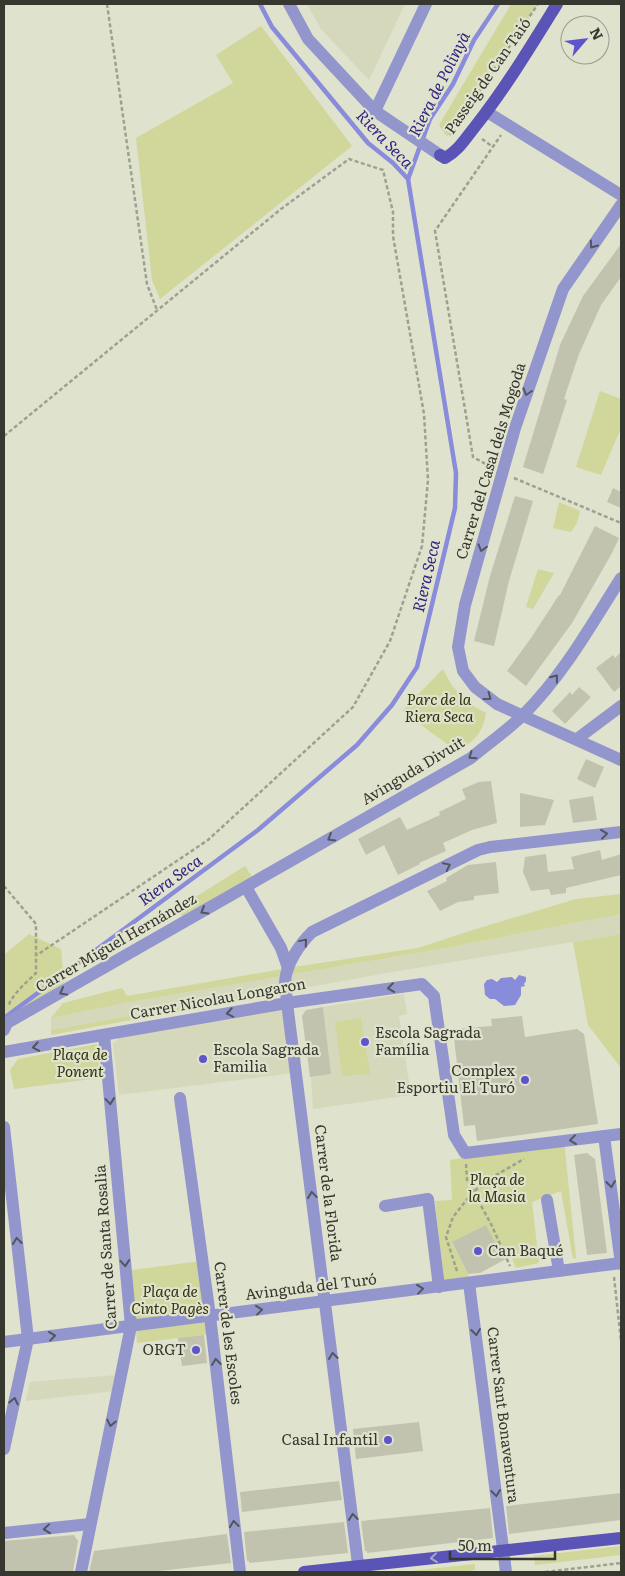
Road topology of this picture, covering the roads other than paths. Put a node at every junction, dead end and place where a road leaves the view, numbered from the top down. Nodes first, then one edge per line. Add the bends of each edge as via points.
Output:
1 (289, 4) edge
2 (426, 4) edge
3 (557, 4) edge
4 (375, 111) junction
5 (487, 112) junction
6 (440, 155) joint
7 (621, 195) edge
8 (621, 205) edge
9 (621, 578) edge
10 (621, 706) edge
11 (523, 715) junction
12 (577, 739) junction
13 (621, 760) edge
14 (621, 832) edge
15 (246, 887) junction
16 (288, 968) junction
17 (288, 1003) junction
18 (5, 1026) edge
19 (104, 1035) junction
20 (4, 1052) edge
21 (180, 1098) dead end
22 (4, 1127) edge
23 (621, 1134) edge
24 (604, 1136) junction
25 (547, 1200) dead end
26 (386, 1206) dead end
27 (620, 1263) edge
28 (559, 1271) junction
29 (465, 1284) junction
30 (439, 1287) junction
31 (326, 1301) junction
32 (210, 1316) junction
33 (131, 1326) junction
34 (28, 1339) junction
35 (4, 1342) edge
36 (4, 1449) edge
37 (90, 1524) junction
38 (4, 1533) edge
39 (621, 1538) edge
40 (504, 1552) junction
41 (359, 1569) edge
42 (81, 1572) edge
43 (240, 1572) edge
44 (304, 1572) edge
45 (506, 1572) edge

1 - 4 street via 308,39
2 - 4 street
3 - 5 main road, Passeig de Can Taió
4 - 6 street
5 - 6 main road, Passeig de Can Taió via 454,153 445,158
5 - 7 street
8 -> 11 street, Carrer del Casal dels Mogoda via 563,289 515,428 465,606 458,647 463,671 475,687 497,704
11 -> 9 street, Avinguda Divuit via 566,664
10 - 12 street
11 - 12 street, Carrer del Casal dels Mogoda
11 -> 15 street, Avinguda Divuit via 471,758
12 - 13 street, Carrer del Casal dels Mogoda
16 -> 14 street via 301,943 312,932 478,850
15 - 16 street via 281,948
15 -> 18 street, Carrer Miguel Hernández
16 - 17 street, Carrer de la Florida via 285,981
17 -> 19 street, Carrer Nicolau Longaron
24 -> 17 street, Carrer Nicolau Longaron via 465,1153 454,1135 434,996 422,984
31 -> 17 street, Carrer de la Florida
19 -> 20 street, Carrer Nicolau Longaron
19 -> 33 street, Carrer de Santa Rosalia
21 - 32 street, Carrer de les Escoles
34 -> 22 street
23 - 24 street
24 -> 27 street
25 - 28 street
26 - 30 street via 428,1199
27 - 28 street, Avinguda del Turó
28 - 29 street, Avinguda del Turó
29 - 30 street, Avinguda del Turó
29 -> 40 street, Carrer Sant Bonaventura
31 -> 30 street, Avinguda del Turó
32 -> 31 street, Avinguda del Turó
41 -> 31 street, Carrer de la Florida
32 - 33 street, Avinguda del Turó
43 -> 32 street, Carrer de les Escoles
34 -> 33 street, Avinguda del Turó
33 -> 37 street, Carrer de Santa Rosalia
34 - 35 street, Avinguda del Turó
36 -> 34 street
37 -> 38 street
37 - 42 street, Carrer de Santa Rosalia
39 - 40 main road
40 -> 41 main road
40 - 45 street, Carrer Sant Bonaventura
41 - 44 main road

